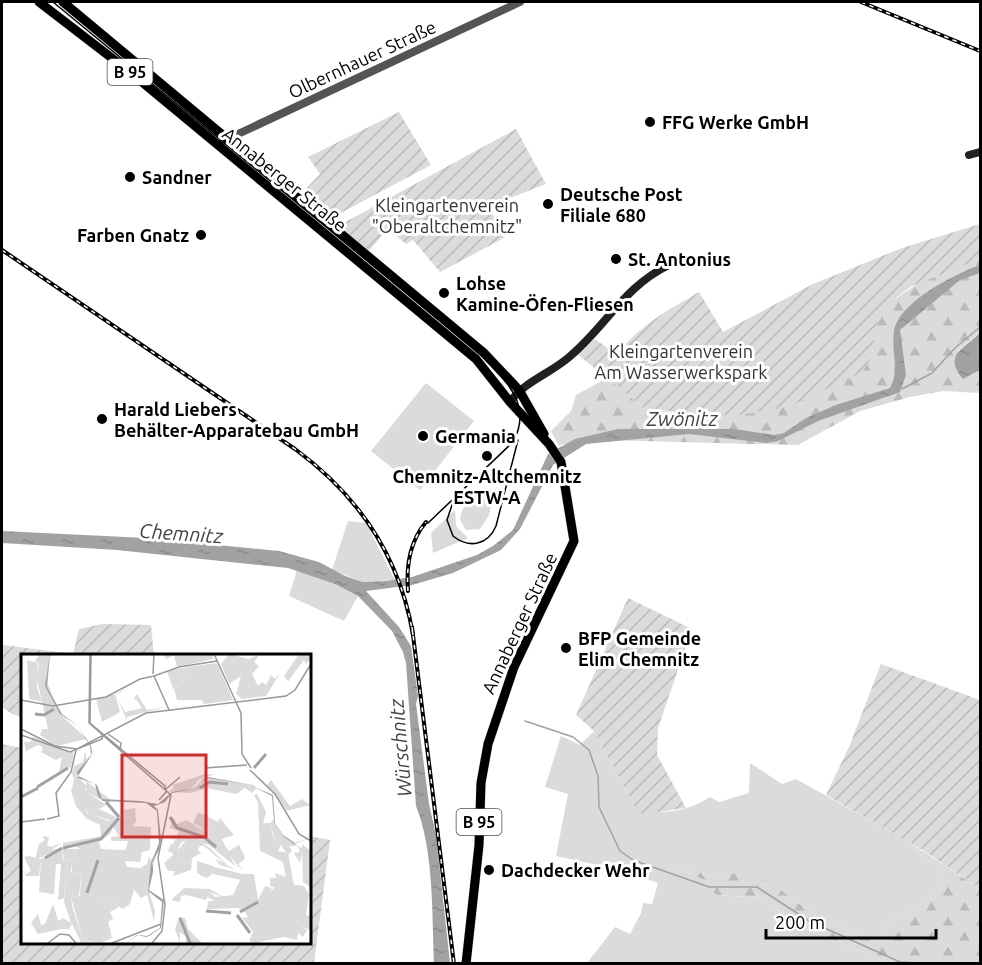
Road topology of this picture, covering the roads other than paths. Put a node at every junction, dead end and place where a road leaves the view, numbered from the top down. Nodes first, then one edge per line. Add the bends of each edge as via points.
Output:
1 (39, 2) edge
2 (63, 2) edge
3 (520, 2) edge
4 (223, 141) junction
5 (981, 152) edge
6 (969, 155) dead end
7 (669, 265) dead end
8 (519, 390) junction
9 (510, 402) junction
10 (551, 447) junction
11 (466, 963) edge

1 - 4 main road, Annaberger Straße / B 95
2 - 4 main road, Annaberger Straße / B 95
3 - 4 street, Olbernhauer Straße
4 - 8 main road, Annaberger Straße / B 95 via 484,353
4 - 9 main road, Annaberger Straße / B 95 via 476,359
5 - 6 main road
7 - 8 main road via 634,286 567,359
8 - 9 main road
8 - 10 main road, Annaberger Straße / B 95
9 - 10 main road, Annaberger Straße / B 95
10 - 11 main road, Annaberger Straße / B 95 via 561,462 574,541 511,672 488,744 481,783 479,845

